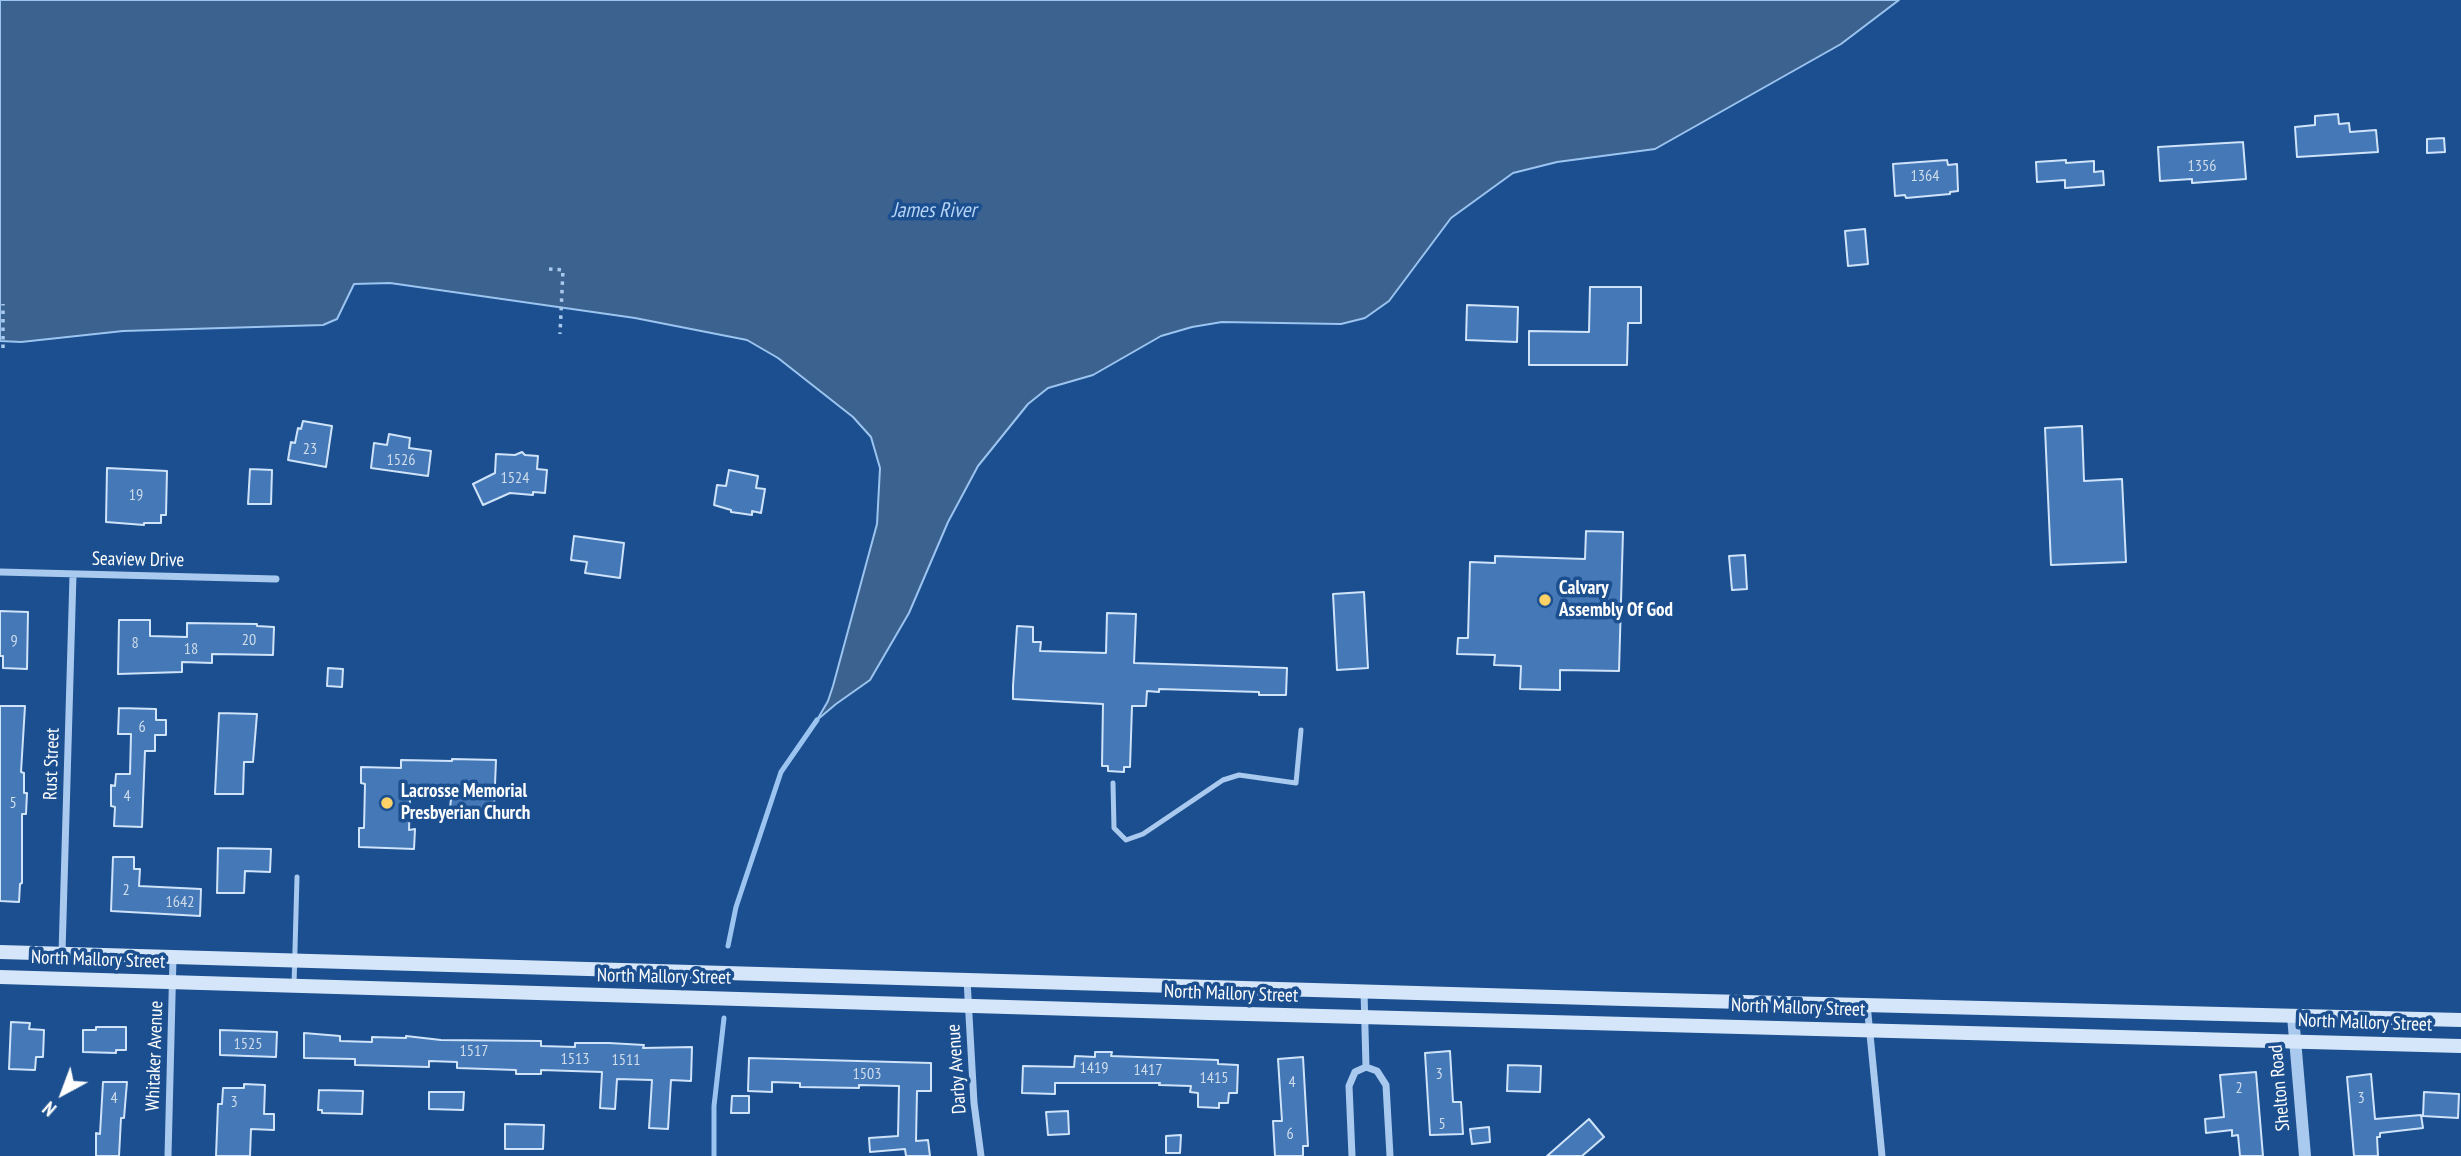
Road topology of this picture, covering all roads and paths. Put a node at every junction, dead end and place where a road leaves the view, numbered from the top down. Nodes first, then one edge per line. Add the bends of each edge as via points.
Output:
1 (550, 269) dead end
2 (3, 303) dead end
3 (560, 334) dead end
4 (3, 348) dead end
5 (0, 572) edge
6 (73, 575) junction
7 (276, 579) dead end
8 (1301, 730) dead end
9 (1113, 783) dead end
10 (298, 877) dead end
11 (0, 952) edge
12 (62, 953) junction
13 (173, 957) junction
14 (294, 960) junction
15 (0, 977) edge
16 (967, 979) junction
17 (173, 982) junction
18 (294, 985) junction
19 (1364, 990) junction
20 (1867, 1003) junction
21 (968, 1004) junction
22 (2293, 1016) junction
23 (1364, 1017) junction
24 (2461, 1020) edge
25 (1870, 1029) junction
26 (2296, 1040) junction
27 (2461, 1046) edge
28 (1366, 1067) junction
29 (168, 1156) edge
30 (981, 1156) edge
31 (1352, 1156) edge
32 (1390, 1156) edge
33 (1882, 1156) edge
34 (2305, 1156) edge

1 - 3 path via 563,270
2 - 4 path
5 - 6 street, Seaview Drive
6 - 7 street, Seaview Drive
6 - 12 street, Rust Street
8 - 9 lane via 1296,783 1239,775 1223,780 1143,834 1126,840 1114,828
10 - 14 lane
11 - 12 main road, North Mallory Street
12 - 13 main road, North Mallory Street
13 - 14 main road, North Mallory Street
13 - 17 street, Whitaker Avenue
14 - 16 main road, North Mallory Street
14 - 18 lane
15 - 17 main road, North Mallory Street
16 - 19 main road, North Mallory Street
16 - 21 street, Darby Avenue
17 - 18 main road, North Mallory Street
17 - 29 street, Whitaker Avenue
18 - 21 main road, North Mallory Street
19 - 20 main road, North Mallory Street
19 - 23 street
20 - 22 main road, North Mallory Street
20 - 25 street
21 - 23 main road, North Mallory Street
21 - 30 street, Darby Avenue
22 - 24 main road, North Mallory Street
22 - 26 street, Shelton Road
23 - 25 main road, North Mallory Street
23 - 28 street
25 - 26 main road, North Mallory Street
25 - 33 street
26 - 27 main road, North Mallory Street
26 - 34 street, Shelton Road
28 - 31 street via 1355,1072 1349,1086
28 - 32 street via 1377,1071 1386,1085

